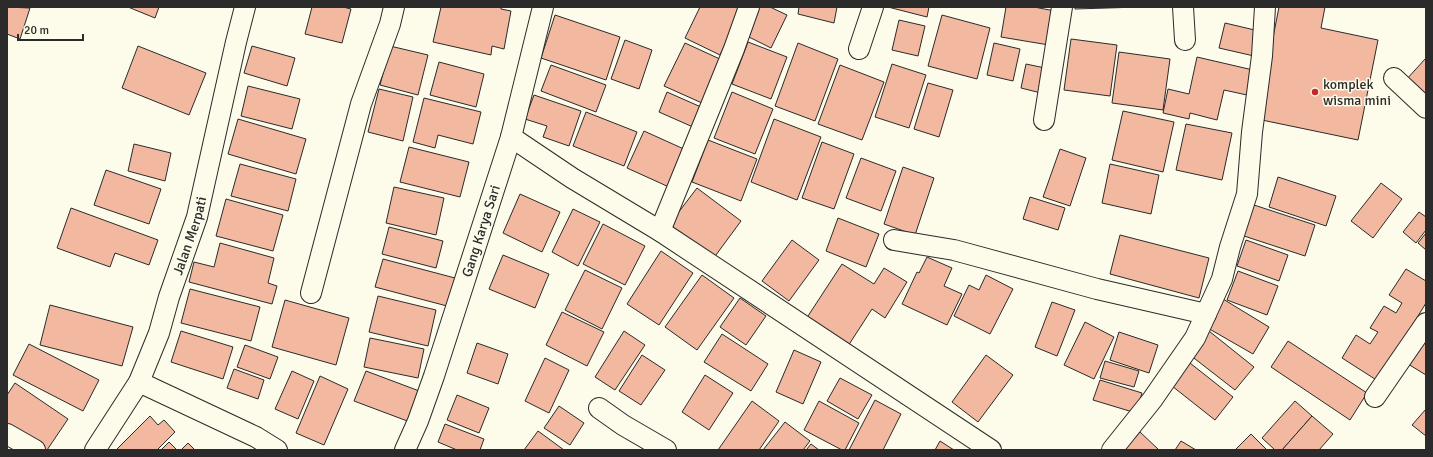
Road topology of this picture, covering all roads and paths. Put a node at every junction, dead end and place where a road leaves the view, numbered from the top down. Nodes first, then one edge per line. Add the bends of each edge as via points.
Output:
1 (245, 7) edge
2 (394, 7) edge
3 (543, 7) edge
4 (749, 7) edge
5 (873, 7) edge
6 (1062, 7) edge
7 (1183, 7) edge
8 (1265, 7) edge
9 (1185, 40) dead end
10 (860, 49) dead end
11 (1394, 78) dead end
12 (1426, 108) edge
13 (1044, 120) dead end
14 (511, 137) junction
15 (660, 232) junction
16 (894, 240) dead end
17 (311, 293) dead end
18 (1206, 314) junction
19 (1426, 323) edge
20 (140, 382) junction
21 (1375, 397) dead end
22 (599, 408) dead end
23 (7, 434) edge
24 (36, 450) edge
25 (95, 450) edge
26 (277, 450) edge
27 (405, 450) edge
28 (666, 450) edge
29 (991, 450) edge
30 (1112, 450) edge

1 - 20 street, Jalan Merpati via 197,217
2 - 17 street via 361,104
3 - 14 street, Gang Karya Sari
4 - 15 street
5 - 10 street
6 - 13 street
7 - 9 street
8 - 18 street via 1247,194 1222,279
11 - 12 street
14 - 15 street
14 - 27 street, Gang Karya Sari via 434,376
15 - 29 street
16 - 18 street via 954,250 1097,289
18 - 30 street via 1195,338 1152,400
19 - 21 street
20 - 25 street, Jalan Merpati
20 - 26 street via 256,437
22 - 28 street
23 - 24 street

